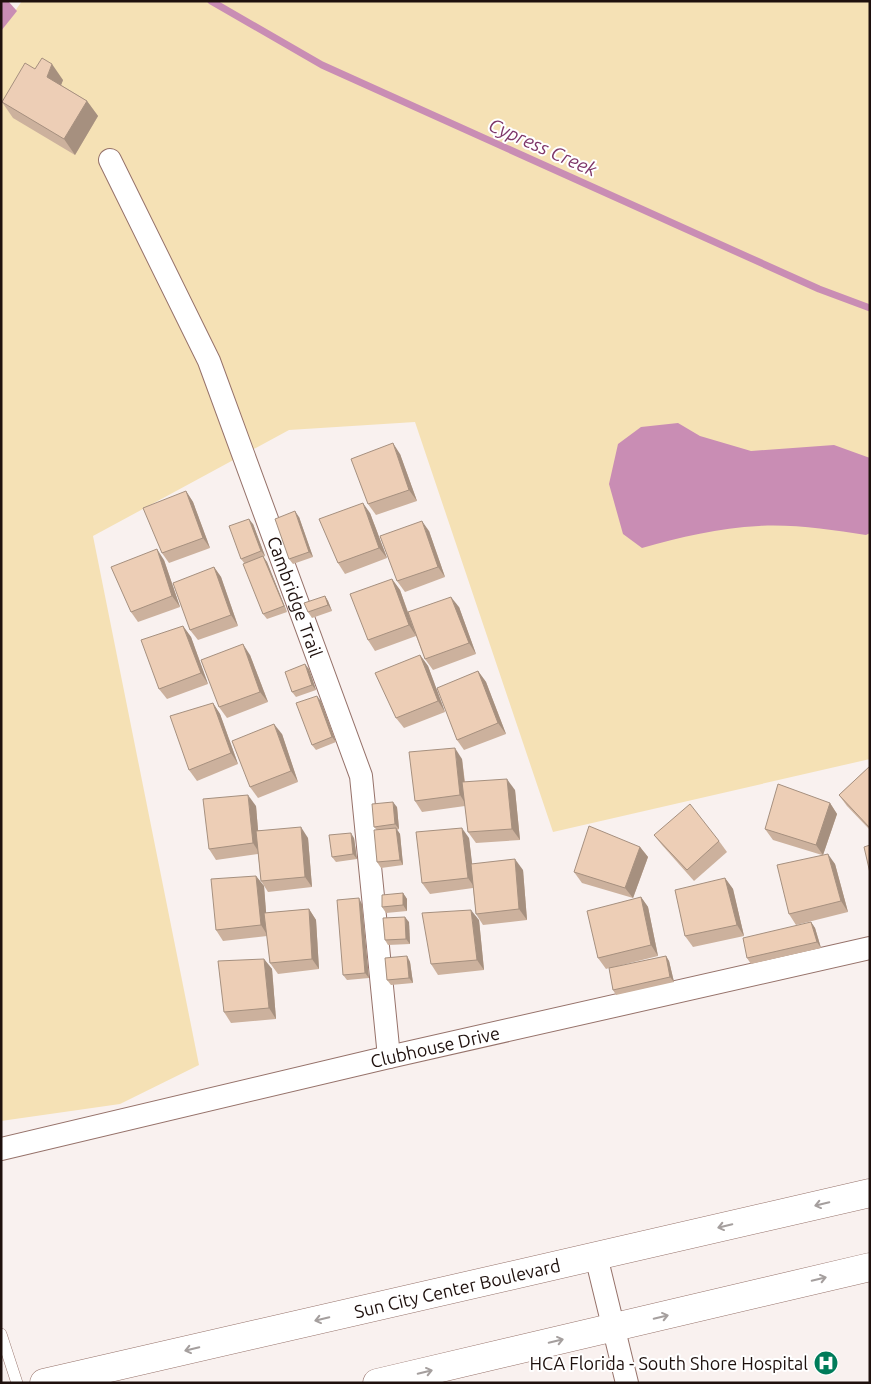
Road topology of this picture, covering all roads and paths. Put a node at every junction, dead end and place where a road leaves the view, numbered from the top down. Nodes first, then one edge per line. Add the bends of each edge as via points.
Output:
1 (110, 160) dead end
2 (870, 948) edge
3 (389, 1057) junction
4 (1, 1149) edge
5 (870, 1192) edge
6 (596, 1256) junction
7 (870, 1267) edge
8 (614, 1328) junction
9 (1, 1334) edge
10 (17, 1383) edge
11 (44, 1383) edge
12 (377, 1383) edge
13 (627, 1383) edge

1 - 3 street, Cambridge Trail via 209,361 362,776
2 - 3 street, Clubhouse Drive
3 - 4 street, Clubhouse Drive
5 -> 6 main road, Sun City Center Boulevard
6 - 8 street
6 -> 11 main road, Sun City Center Boulevard
8 -> 7 main road
12 -> 8 main road
8 - 13 street
9 - 10 lane

